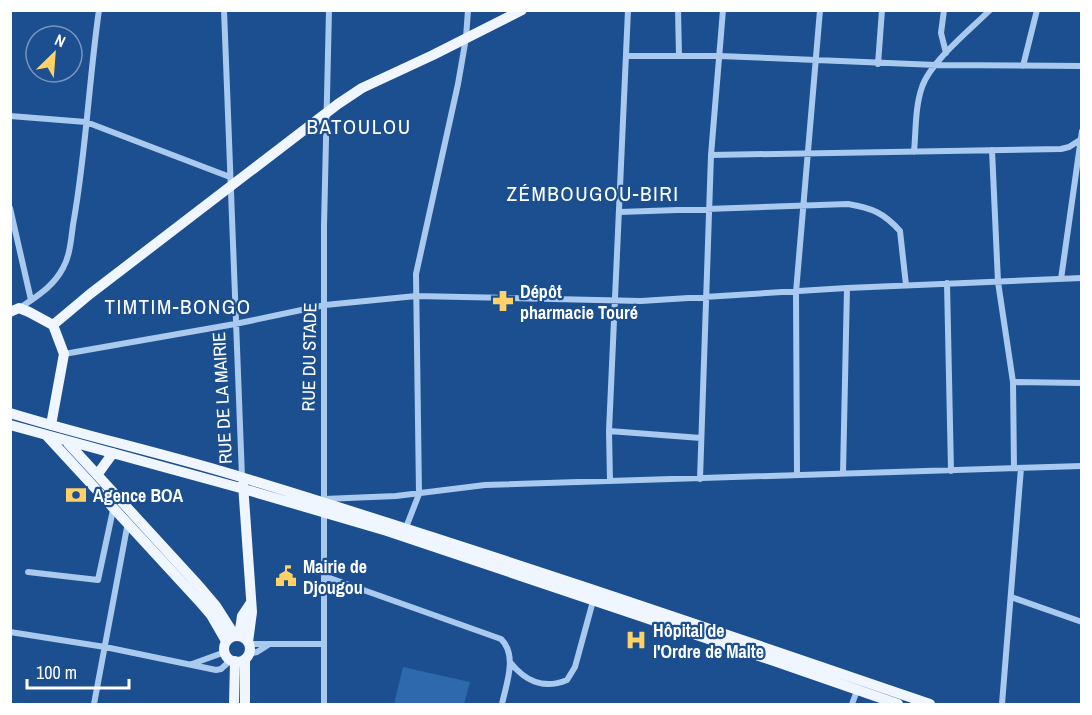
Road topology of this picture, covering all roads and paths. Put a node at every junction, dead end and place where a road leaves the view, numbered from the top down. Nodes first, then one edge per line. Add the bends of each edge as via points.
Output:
1 (99, 10) edge
2 (224, 10) edge
3 (329, 10) edge
4 (468, 10) edge
5 (522, 10) edge
6 (628, 10) edge
7 (678, 10) edge
8 (723, 10) edge
9 (820, 10) edge
10 (882, 10) edge
11 (944, 10) edge
12 (990, 10) edge
13 (1037, 10) edge
14 (466, 38) junction
15 (946, 53) junction
16 (626, 56) junction
17 (679, 56) junction
18 (720, 56) junction
19 (814, 60) junction
20 (878, 64) junction
21 (936, 65) junction
22 (1023, 66) junction
23 (1082, 66) edge
24 (327, 114) junction
25 (10, 116) edge
26 (86, 122) junction
27 (1082, 131) edge
28 (1080, 140) edge
29 (992, 150) junction
30 (914, 152) junction
31 (807, 154) junction
32 (711, 155) junction
33 (230, 182) junction
34 (1082, 189) edge
35 (1073, 191) junction
36 (803, 205) junction
37 (10, 208) edge
38 (709, 208) junction
39 (620, 212) junction
40 (1082, 278) edge
41 (1061, 279) junction
42 (998, 282) junction
43 (947, 283) junction
44 (906, 285) junction
45 (847, 288) junction
46 (796, 292) junction
47 (416, 296) junction
48 (708, 297) junction
49 (32, 300) junction
50 (615, 302) junction
51 (325, 305) junction
52 (15, 310) edge
53 (235, 324) junction
54 (53, 326) junction
55 (64, 354) junction
56 (1013, 382) junction
57 (1082, 383) edge
58 (11, 419) edge
59 (51, 425) junction
60 (609, 431) junction
61 (46, 436) junction
62 (701, 438) junction
63 (67, 442) junction
64 (113, 453) junction
65 (1082, 466) edge
66 (1018, 468) junction
67 (951, 471) junction
68 (843, 473) junction
69 (797, 475) junction
70 (98, 476) junction
71 (242, 477) junction
72 (700, 479) junction
73 (610, 481) junction
74 (244, 489) junction
75 (419, 494) junction
76 (324, 505) junction
77 (113, 510) junction
78 (133, 512) junction
79 (127, 525) junction
80 (402, 532) junction
81 (28, 572) dead end
82 (324, 576) junction
83 (1011, 597) junction
84 (593, 601) junction
85 (1082, 622) edge
86 (10, 632) edge
87 (324, 644) junction
88 (268, 645) junction
89 (105, 647) junction
90 (238, 648) junction
91 (510, 662) junction
92 (191, 664) junction
93 (859, 686) junction
94 (94, 705) edge
95 (234, 705) edge
96 (245, 705) edge
97 (324, 705) edge
98 (501, 705) edge
99 (852, 705) edge
100 (898, 705) edge
101 (930, 705) edge
102 (1002, 705) edge

1 - 26 street
2 - 33 street, RUE DE LA MAIRIE
3 - 24 street, RUE DU STADE
4 - 14 street
5 - 14 main road
6 - 16 street
7 - 17 street
8 - 18 street
9 - 19 street
10 - 20 street
11 - 15 street via 941,33
12 - 15 street
13 - 22 street
14 - 24 main road via 362,88
14 - 47 street via 416,274
15 - 21 street
16 - 17 street
16 - 39 street
17 - 18 street
18 - 19 street
18 - 32 street
19 - 20 street
19 - 31 street
20 - 21 street
21 - 22 street
21 - 30 street via 922,86
22 - 23 street
24 - 33 main road
24 - 51 street, RUE DU STADE
25 - 26 street
26 - 33 street
26 - 49 street via 69,255 56,280
27 - 28 street
28 - 29 street via 1061,149
28 - 35 street
29 - 30 street
29 - 42 street
30 - 31 street
31 - 32 street
31 - 36 street
32 - 38 street
33 - 53 street, RUE DE LA MAIRIE
33 - 54 main road
34 - 35 street
35 - 41 street
36 - 38 street
36 - 44 street via 848,204 873,209 883,216 900,231
36 - 46 street
37 - 49 street
38 - 39 street
38 - 48 street
39 - 50 street
40 - 41 street
41 - 42 street
42 - 43 street
42 - 56 street
43 - 44 street
43 - 67 street
44 - 45 street
45 - 46 street
45 - 68 street
46 - 48 street
46 - 69 street
47 - 50 street
47 - 51 street
47 - 75 street
48 - 50 street
48 - 62 street
49 - 52 street
50 - 60 street
51 - 53 street
51 - 76 street, RUE DU STADE
52 - 54 main road
53 - 55 street
53 - 71 street, RUE DE LA MAIRIE
54 - 55 main road
55 - 59 main road
56 - 57 street
56 - 66 street
58 - 59 main road
58 - 61 main road
59 - 63 main road
59 - 71 main road
60 - 62 street
60 - 73 street
61 - 63 main road
61 - 77 main road
62 - 72 street
63 - 64 main road
63 - 70 main road
64 - 70 main road
64 - 74 main road
65 - 66 street
66 - 67 street
66 - 83 street
67 - 68 street
68 - 69 street
69 - 72 street
70 - 78 main road
71 - 74 main road, RUE DE LA MAIRIE
71 - 76 main road
72 - 73 street
73 - 75 street via 485,486
74 - 76 main road
74 - 90 main road, RUE DE LA MAIRIE via 250,604 242,616
75 - 76 street
75 - 80 street
76 - 80 main road
76 - 82 street, RUE DU STADE
77 - 79 main road
77 - 81 street via 98,580
78 - 79 street
78 - 90 main road via 216,606
79 - 89 street
79 - 90 main road via 206,608
80 - 84 main road
80 - 93 main road
82 - 87 street, RUE DU STADE
82 - 91 street via 496,636 506,643
83 - 85 street
83 - 102 street
84 - 91 street via 575,667 567,681 535,683
84 - 93 main road
86 - 89 street
87 - 88 street
87 - 97 street, RUE DU STADE
88 - 90 street
88 - 90 street via 257,652
89 - 92 street
89 - 94 street
90 - 92 street
90 - 92 street via 221,669
90 - 95 main road
90 - 96 main road
91 - 98 street
93 - 99 street
93 - 100 main road
93 - 101 main road

